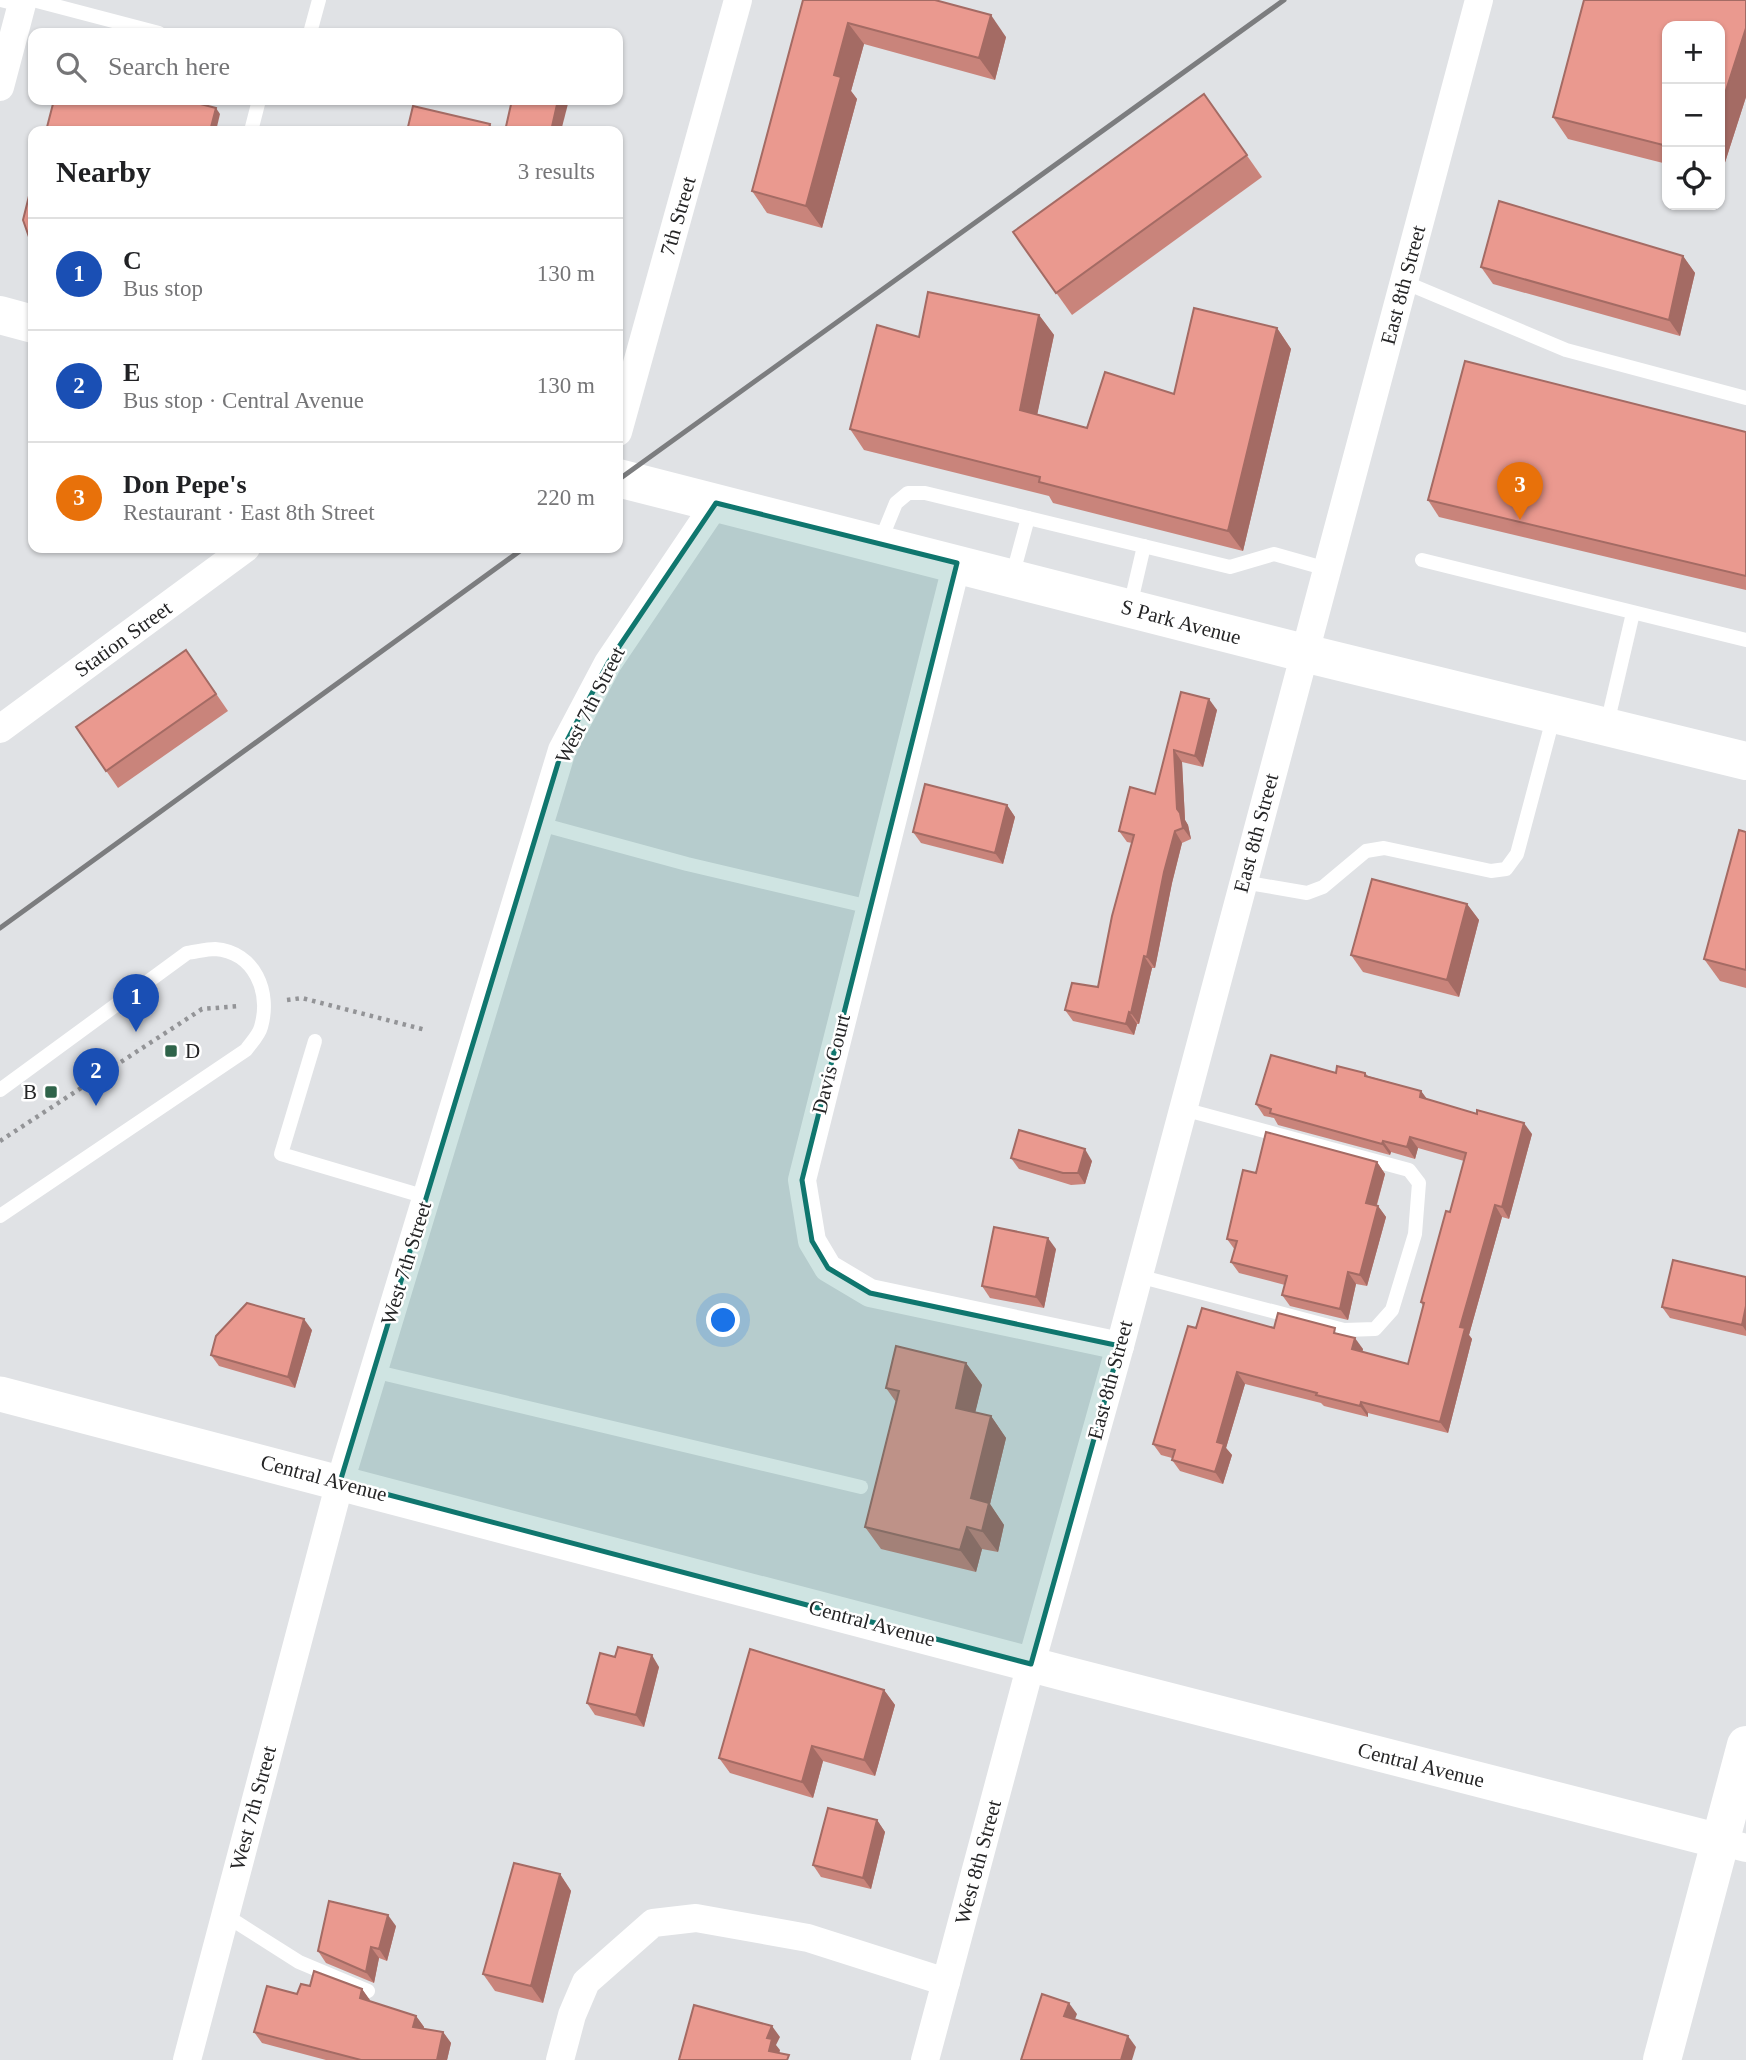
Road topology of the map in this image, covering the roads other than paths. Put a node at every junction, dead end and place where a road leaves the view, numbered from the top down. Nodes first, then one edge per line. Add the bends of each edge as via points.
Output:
1 (319, 0) edge
2 (738, 0) edge
3 (1479, 0) edge
4 (19, 1) edge
5 (137, 28) edge
6 (311, 28) edge
7 (0, 87) edge
8 (258, 105) edge
9 (252, 126) edge
10 (1404, 282) junction
11 (0, 315) edge
12 (28, 323) edge
13 (1746, 398) edge
14 (623, 414) edge
15 (623, 479) edge
16 (716, 503) junction
17 (1028, 518) junction
18 (879, 544) junction
19 (1144, 546) junction
20 (239, 553) edge
21 (1422, 560) dead end
22 (957, 563) junction
23 (1327, 569) junction
24 (1012, 577) junction
25 (1130, 608) junction
26 (1633, 613) junction
27 (1746, 640) edge
28 (1304, 653) junction
29 (1555, 714) junction
30 (1607, 727) junction
31 (0, 729) edge
32 (1746, 761) edge
33 (540, 824) junction
34 (1243, 883) junction
35 (870, 906) junction
36 (315, 1041) dead end
37 (0, 1090) edge
38 (1182, 1109) junction
39 (426, 1197) junction
40 (0, 1216) edge
41 (1138, 1276) junction
42 (1120, 1346) junction
43 (373, 1371) junction
44 (0, 1394) edge
45 (340, 1482) junction
46 (861, 1488) dead end
47 (1031, 1664) junction
48 (1746, 1745) edge
49 (1733, 1844) edge
50 (225, 1915) junction
51 (946, 1982) junction
52 (368, 1991) edge
53 (187, 2060) edge
54 (560, 2060) edge
55 (925, 2060) edge
56 (1662, 2060) edge

1 - 6 lane
2 - 14 street, 7th Street
3 - 10 street, East 8th Street
4 - 5 lane
4 - 7 street
8 - 9 lane
10 - 13 lane via 1566,350
10 - 23 street, East 8th Street
11 - 12 main road
15 - 16 main road, S Park Avenue
16 - 18 main road, S Park Avenue
16 - 33 street, West 7th Street via 608,663 562,751
17 - 18 lane via 908,493 896,503
17 - 19 lane
17 - 24 lane
18 - 22 main road, S Park Avenue
19 - 23 lane via 1230,567 1274,554
19 - 25 lane
20 - 31 street, Station Street
21 - 26 lane
22 - 24 main road, S Park Avenue
22 - 35 street, Davis Court
23 - 28 street, East 8th Street
24 - 25 main road, S Park Avenue
25 - 28 main road, S Park Avenue
26 - 27 lane
26 - 30 lane
28 - 29 main road, S Park Avenue
28 - 34 street, East 8th Street
29 - 30 main road, S Park Avenue
29 - 34 lane via 1517,854 1506,869 1491,871 1384,848 1366,851 1323,887 1307,893
30 - 32 main road, S Park Avenue
33 - 35 lane
33 - 39 street, West 7th Street
34 - 38 street, East 8th Street
35 - 42 street, Davis Court via 802,1180 812,1241 828,1268 870,1293
36 - 39 lane via 281,1154
37 - 40 lane via 187,953 215,949 241,958 258,974 265,1003 261,1030 246,1050
38 - 41 street, East 8th Street
38 - 41 lane via 1409,1170 1419,1183 1415,1234 1392,1310 1375,1329 1344,1330
39 - 43 street, West 7th Street
41 - 42 street, East 8th Street
42 - 47 street, East 8th Street
43 - 45 street, West 7th Street
43 - 46 lane
44 - 45 street, Central Avenue
45 - 47 street, Central Avenue
45 - 50 street, West 7th Street
47 - 49 street, Central Avenue
47 - 51 street, West 8th Street
48 - 49 main road
49 - 56 main road
50 - 52 lane via 299,1962
50 - 53 street, West 7th Street
51 - 54 street via 808,1938 696,1918 653,1923 586,1982
51 - 55 street, West 8th Street

